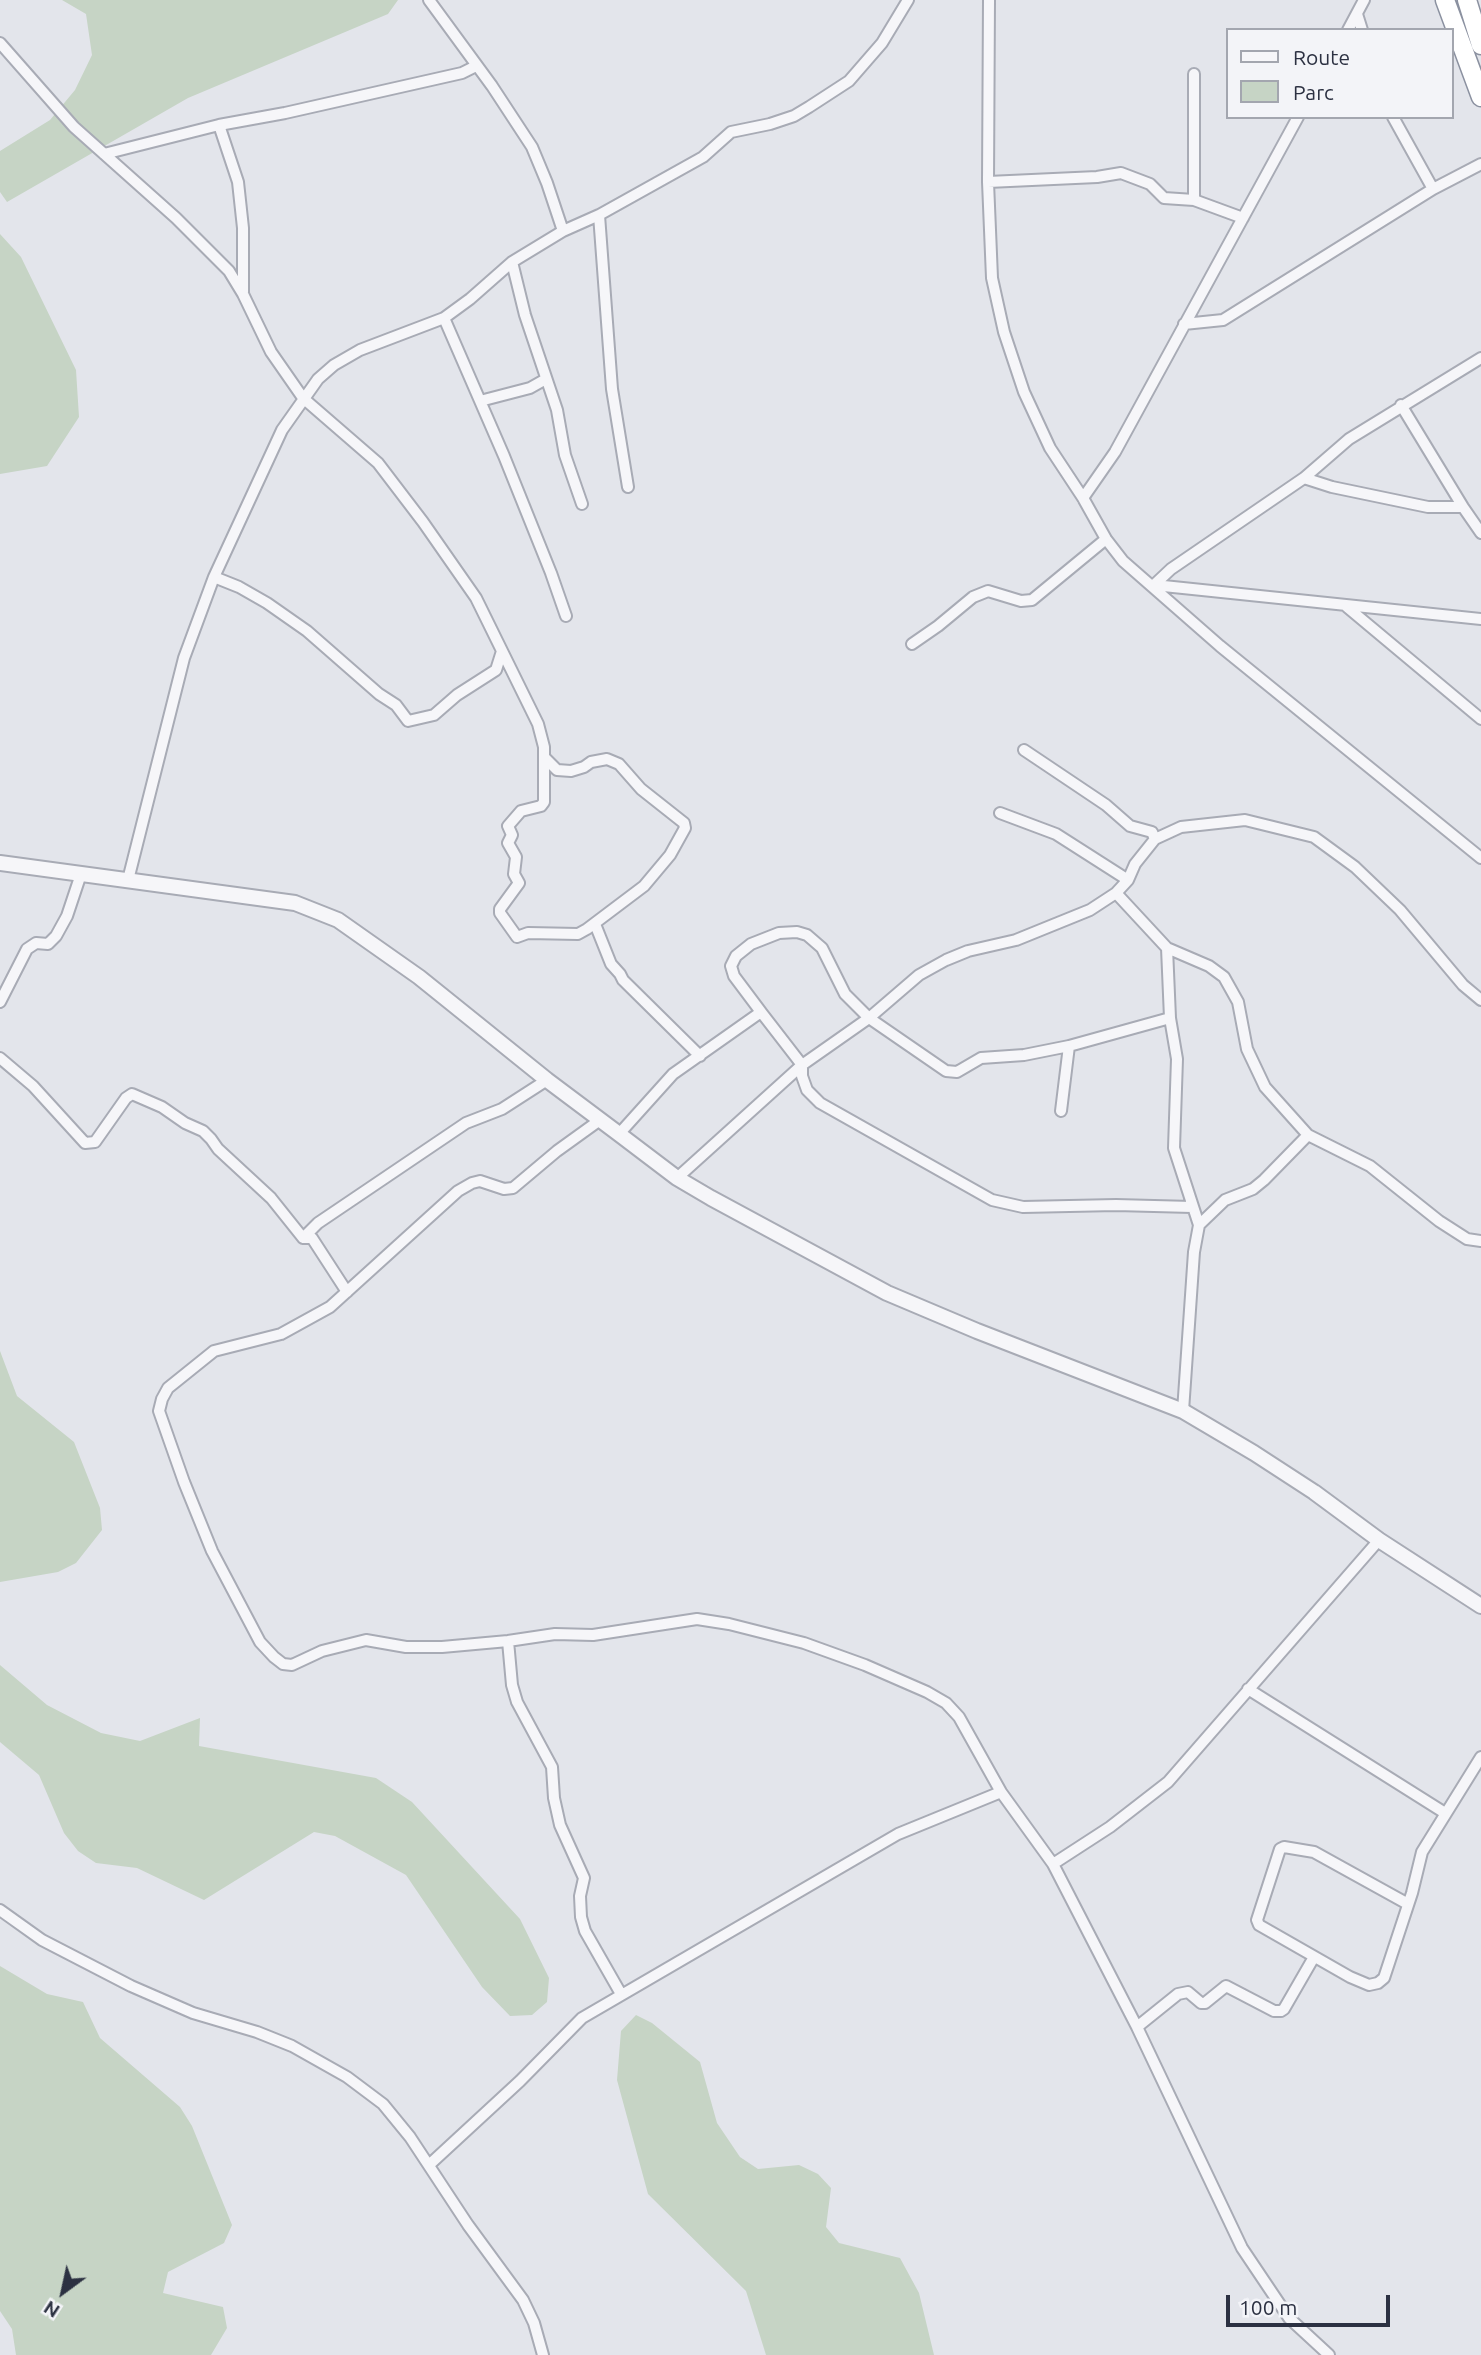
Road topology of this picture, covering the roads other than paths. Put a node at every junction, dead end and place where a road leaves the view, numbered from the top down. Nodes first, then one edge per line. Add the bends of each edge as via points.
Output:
1 (429, 0) edge
2 (908, 0) edge
3 (989, 0) edge
4 (1364, 0) edge
5 (1445, 0) edge
6 (1467, 0) edge
7 (1357, 14) junction
8 (1349, 28) edge
9 (1362, 28) edge
10 (1481, 45) edge
11 (1, 47) edge
12 (476, 66) junction
13 (462, 73) junction
14 (1194, 74) dead end
15 (492, 86) junction
16 (1481, 97) edge
17 (1297, 119) edge
18 (1394, 119) edge
19 (219, 125) junction
20 (104, 154) junction
21 (1481, 164) edge
22 (988, 182) junction
23 (1433, 189) junction
24 (1194, 200) junction
25 (599, 215) junction
26 (1242, 218) junction
27 (564, 231) junction
28 (512, 262) junction
29 (243, 294) junction
30 (444, 318) junction
31 (1184, 324) junction
32 (1481, 358) edge
33 (546, 379) junction
34 (303, 398) junction
35 (480, 401) junction
36 (1401, 405) junction
37 (1304, 478) junction
38 (628, 487) dead end
39 (1083, 498) junction
40 (582, 504) dead end
41 (1463, 507) junction
42 (1481, 533) edge
43 (1107, 539) junction
44 (214, 577) junction
45 (1154, 585) junction
46 (1347, 607) junction
47 (566, 616) dead end
48 (1481, 620) edge
49 (912, 644) dead end
50 (502, 651) junction
51 (1481, 719) edge
52 (1024, 750) dead end
53 (545, 758) junction
54 (1000, 813) dead end
55 (1156, 839) junction
56 (1481, 858) edge
57 (0, 863) edge
58 (81, 874) junction
59 (128, 880) junction
60 (1128, 880) junction
61 (1116, 893) junction
62 (595, 924) junction
63 (1167, 948) junction
64 (1481, 1000) edge
65 (0, 1002) edge
66 (761, 1012) junction
67 (869, 1018) junction
68 (1170, 1018) junction
69 (1069, 1046) junction
70 (700, 1056) junction
71 (0, 1058) edge
72 (802, 1065) junction
73 (547, 1080) junction
74 (1061, 1111) dead end
75 (600, 1120) junction
76 (619, 1134) junction
77 (1308, 1135) junction
78 (677, 1178) junction
79 (1192, 1207) junction
80 (1199, 1226) junction
81 (303, 1238) junction
82 (1481, 1241) edge
83 (347, 1292) junction
84 (1183, 1410) junction
85 (1379, 1540) junction
86 (1481, 1606) edge
87 (508, 1641) junction
88 (1248, 1689) junction
89 (1481, 1757) edge
90 (1001, 1792) junction
91 (1445, 1813) junction
92 (1053, 1864) junction
93 (1408, 1904) junction
94 (0, 1910) edge
95 (1314, 1957) junction
96 (621, 1994) junction
97 (1137, 2026) junction
98 (429, 2165) junction
99 (543, 2355) edge
100 (1329, 2355) edge

1 - 12 street
2 - 25 street via 882,43 849,81 794,116 731,132 703,158
3 - 22 street
4 - 7 street
5 - 16 highway
6 - 10 highway
7 - 8 street
7 - 9 street
11 - 20 street
12 - 13 street
12 - 15 street
13 - 15 street
13 - 19 street
14 - 24 street
15 - 27 street via 532,147
17 - 26 street
18 - 23 street
19 - 20 street
19 - 29 street via 238,181
20 - 29 street via 177,218 229,271
21 - 23 street
22 - 24 street via 1121,173 1150,184 1164,198
22 - 39 street via 992,278 1004,332 1049,448
23 - 31 street via 1223,320
24 - 26 street
25 - 27 street
25 - 38 street via 612,389
26 - 31 street
27 - 28 street
28 - 30 street
28 - 33 street
29 - 34 street via 271,352
30 - 34 street via 385,339 334,365
30 - 35 street
31 - 39 street via 1115,452
32 - 36 street
33 - 35 street
33 - 40 street
34 - 44 street via 282,430
34 - 50 street via 378,463 476,598
35 - 47 street
36 - 37 street via 1349,439
36 - 41 street
37 - 41 street via 1429,507
37 - 45 street
39 - 43 street
41 - 42 street
43 - 45 street via 1123,561
43 - 49 street via 1032,600 988,591 973,597
44 - 50 street via 267,603 307,631 396,705 408,721 434,715 496,670
44 - 59 street via 184,658
45 - 46 street
45 - 56 street via 1220,646
46 - 48 street
46 - 51 street
50 - 53 street via 538,724
52 - 55 street via 1097,798 1130,826 1152,832
53 - 62 street via 544,802 521,811 508,827 519,883 500,914 517,937 578,934
53 - 62 street via 557,770 571,771 607,759 619,764 641,789 684,823 670,855 644,886
54 - 60 street via 1056,834
55 - 60 street
55 - 64 street via 1181,827 1245,820 1314,837 1355,867 1400,910
57 - 58 street
58 - 59 street
58 - 65 street via 56,936 48,944 36,943 27,949
59 - 73 street via 295,904 338,920 419,977
60 - 61 street
61 - 63 street
61 - 67 street via 1090,910 1026,936 946,960 919,975
62 - 70 street via 622,980
63 - 68 street
63 - 77 street via 1224,977 1238,1002 1247,1049 1265,1087
66 - 67 street via 734,976 736,956 751,944 779,933 797,932 822,948 845,994
66 - 70 street
66 - 72 street
67 - 69 street via 946,1071 957,1072 981,1058
67 - 72 street
68 - 69 street
68 - 79 street via 1177,1059 1174,1148
69 - 74 street
70 - 76 street via 673,1074
71 - 81 street via 33,1086 85,1143 95,1142 132,1094 203,1131 271,1198
72 - 78 street
72 - 79 street via 807,1090 820,1103 992,1200 1023,1207
73 - 75 street
73 - 81 street via 502,1109 466,1123 318,1223
75 - 76 street
75 - 83 street via 513,1188 480,1181 458,1191
76 - 78 street
77 - 80 street via 1264,1180 1225,1200
77 - 82 street via 1370,1166 1439,1221 1467,1239
78 - 84 street via 887,1293
79 - 80 street
80 - 84 street
81 - 83 street via 312,1238
83 - 87 street via 330,1307 281,1334 214,1351 168,1388 162,1399 159,1411 212,1551 260,1642 283,1664 366,1640 406,1647
84 - 85 street via 1314,1492
85 - 86 street
85 - 88 street
87 - 90 street via 555,1634 593,1635 697,1619 804,1643 877,1670 946,1703
87 - 96 street via 517,1702 552,1767 561,1825 584,1878 580,1896 584,1931
88 - 91 street
88 - 92 street via 1157,1793
89 - 91 street
90 - 92 street
90 - 96 street via 898,1834
91 - 93 street via 1422,1852
92 - 97 street
93 - 95 street via 1384,1978 1378,1983 1359,1981
93 - 95 street via 1314,1852 1282,1847 1256,1920
94 - 98 street via 42,1940 131,1986 193,2013 292,2046 347,2077 383,2104
95 - 97 street via 1281,2011 1226,1986 1205,2003 1188,1992 1178,1994
96 - 98 street via 582,2018
97 - 100 street via 1242,2248 1289,2318
98 - 99 street via 523,2300

